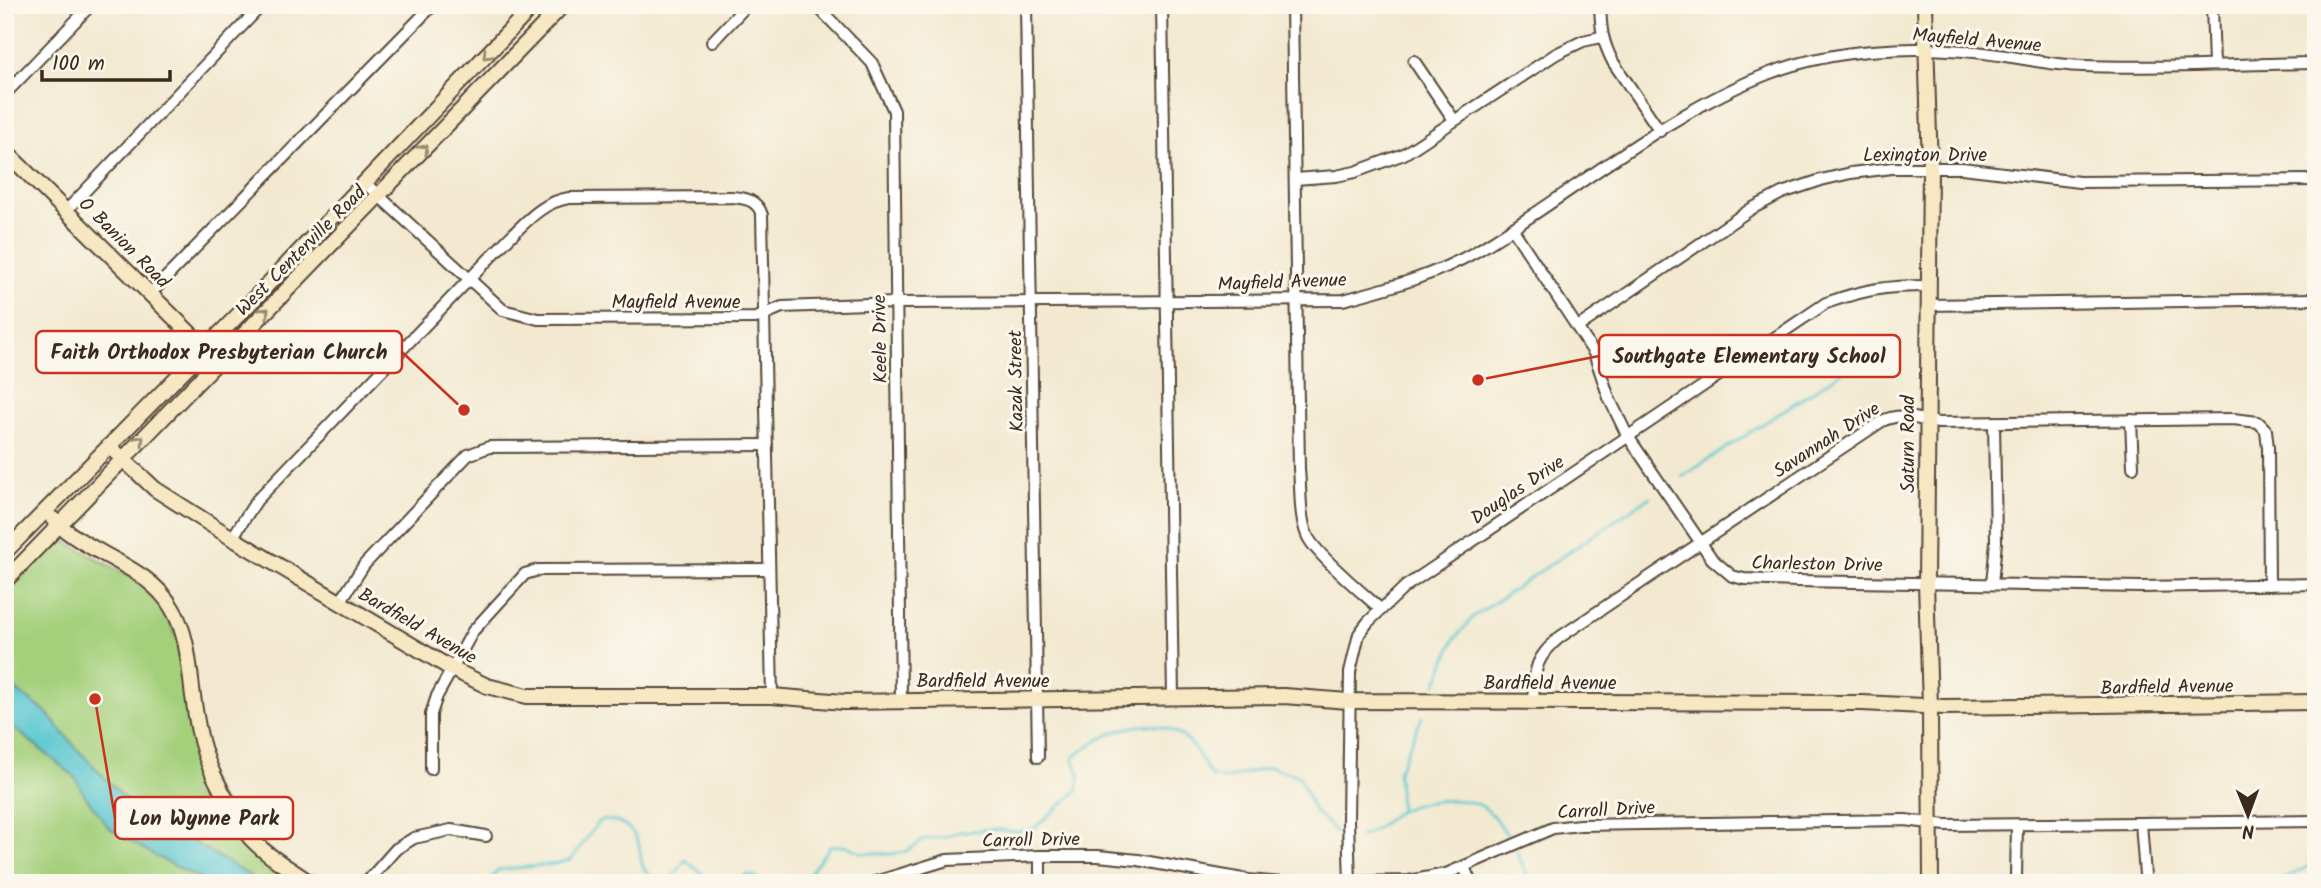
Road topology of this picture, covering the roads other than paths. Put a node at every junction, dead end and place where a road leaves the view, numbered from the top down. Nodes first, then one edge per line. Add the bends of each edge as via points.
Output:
1 (92, 5) edge
2 (262, 5) edge
3 (433, 5) edge
4 (534, 5) edge
5 (563, 5) edge
6 (747, 5) edge
7 (816, 5) edge
8 (1026, 5) edge
9 (1162, 5) edge
10 (1293, 5) edge
11 (1600, 5) edge
12 (1925, 5) edge
13 (2212, 5) edge
14 (1601, 37) junction
15 (712, 43) dead end
16 (1925, 49) junction
17 (1414, 61) dead end
18 (2316, 64) edge
19 (2214, 65) junction
20 (5, 94) edge
21 (1454, 120) junction
22 (1660, 131) junction
23 (5, 151) edge
24 (1930, 168) junction
25 (1295, 178) junction
26 (2316, 180) edge
27 (365, 183) junction
28 (379, 197) junction
29 (66, 211) junction
30 (1512, 228) junction
31 (470, 279) junction
32 (1928, 286) junction
33 (150, 294) junction
34 (2316, 299) edge
35 (1167, 300) junction
36 (1296, 300) junction
37 (1030, 302) junction
38 (896, 303) junction
39 (1928, 305) junction
40 (766, 315) junction
41 (1578, 327) junction
42 (205, 349) junction
43 (217, 360) junction
44 (2131, 420) junction
45 (1926, 421) junction
46 (1994, 422) junction
47 (1627, 435) junction
48 (767, 445) junction
49 (109, 446) junction
50 (122, 458) junction
51 (2133, 467) dead end
52 (46, 511) junction
53 (59, 525) junction
54 (232, 538) junction
55 (1700, 542) junction
56 (5, 552) edge
57 (769, 569) junction
58 (5, 581) edge
59 (1926, 583) junction
60 (1992, 583) junction
61 (2316, 584) edge
62 (2269, 585) junction
63 (340, 602) junction
64 (1380, 609) junction
65 (452, 669) junction
66 (772, 696) junction
67 (1173, 697) junction
68 (1036, 699) junction
69 (901, 700) junction
70 (1348, 701) junction
71 (1533, 701) junction
72 (2316, 702) edge
73 (1930, 706) junction
74 (1038, 757) dead end
75 (431, 769) dead end
76 (2316, 821) edge
77 (2141, 823) junction
78 (1930, 824) junction
79 (2017, 825) junction
80 (486, 836) dead end
81 (1040, 856) junction
82 (1464, 867) junction
83 (2144, 875) dead end
84 (1350, 882) edge
85 (310, 883) edge
86 (366, 883) edge
87 (872, 883) edge
88 (1040, 883) edge
89 (1471, 883) edge
90 (1931, 883) edge
91 (2013, 883) edge

1 - 20 street
2 - 29 street
3 - 33 street
4 -> 27 street, West Centerville Road
28 -> 5 street, West Centerville Road
6 - 15 street
7 - 38 street, Keele Drive via 872,63 894,111
8 - 37 street, Kazak Street
9 - 35 street
10 - 25 street
11 - 14 street
12 - 16 street, Saturn Road
13 - 19 street
14 - 21 street via 1556,54
14 - 22 street
16 - 19 street, Mayfield Avenue via 2084,66
16 - 22 street, Mayfield Avenue via 1835,56 1773,72 1709,100
16 - 24 street, Saturn Road
17 - 21 street
18 - 19 street, Mayfield Avenue
21 - 25 street via 1404,154 1375,166 1336,176
22 - 30 street, Mayfield Avenue
23 - 29 street, O Banion Road
24 - 26 street, Lexington Drive via 2079,182
24 - 32 street, Saturn Road
24 - 41 street, Lexington Drive via 1850,173 1782,193 1751,209
25 - 36 street
27 - 28 street, Mayfield Avenue
27 - 42 street, West Centerville Road
28 - 31 street, Mayfield Avenue
43 -> 28 street, West Centerville Road
29 - 33 street, O Banion Road
30 - 36 street, Mayfield Avenue via 1445,267 1383,290 1343,300
30 - 41 street, Charleston Drive
31 - 40 street, Mayfield Avenue via 503,310 538,320
31 - 40 street via 527,221 556,200 747,198 759,206 762,215
31 - 54 street via 257,500
32 - 39 street, Saturn Road
32 - 47 street, Douglas Drive via 1886,286 1826,303
33 - 42 street, O Banion Road
34 - 39 street
35 - 36 street, Mayfield Avenue
35 - 37 street, Mayfield Avenue
35 - 67 street
36 - 64 street via 1299,469 1307,536
37 - 38 street, Mayfield Avenue
37 - 68 street, Kazak Street
38 - 40 street, Mayfield Avenue via 782,307
38 - 69 street, Keele Drive
39 - 45 street, Saturn Road
40 - 48 street
41 - 47 street, Charleston Drive via 1594,353
42 - 43 street, O Banion Road
42 - 49 street, West Centerville Road
50 -> 43 street, West Centerville Road
44 - 46 street, Savannah Drive
44 - 51 street
44 - 62 street, Savannah Drive via 2253,420 2266,430
45 - 46 street, Savannah Drive
45 - 55 street, Savannah Drive via 1894,415 1882,421
45 - 59 street, Saturn Road
46 - 60 street
47 - 55 street, Charleston Drive
47 - 64 street, Douglas Drive via 1406,586
48 - 57 street
48 - 63 street via 489,447 468,455 364,565
49 - 50 street, Bardfield Avenue
49 - 52 street, West Centerville Road
50 - 53 street, West Centerville Road
50 - 54 street, Bardfield Avenue via 155,489
52 - 53 street
52 - 56 street, West Centerville Road
53 - 58 street, West Centerville Road
53 - 85 street via 146,581 173,609 186,644 196,720 208,766 246,834
54 - 63 street, Bardfield Avenue
55 - 59 street, Charleston Drive via 1732,576 1744,579
55 - 71 street, Savannah Drive via 1543,652 1535,671
57 - 65 street via 537,570 525,574 485,616
57 - 66 street
59 - 60 street, Charleston Drive
59 - 73 street, Saturn Road
60 - 62 street, Charleston Drive
61 - 62 street, Charleston Drive
63 - 65 street, Bardfield Avenue
64 - 70 street, Douglas Drive via 1359,635
65 - 66 street, Bardfield Avenue via 487,686 527,696
65 - 75 street via 431,714
66 - 69 street, Bardfield Avenue via 844,702
67 - 68 street, Bardfield Avenue
67 - 70 street, Bardfield Avenue via 1284,696
68 - 69 street, Bardfield Avenue
68 - 74 street, Kazak Street
70 - 71 street, Bardfield Avenue
70 - 84 street, Douglas Drive
71 - 73 street, Bardfield Avenue
72 - 73 street, Bardfield Avenue
73 - 78 street, Saturn Road
76 - 77 street, Carroll Drive
77 - 79 street, Carroll Drive
77 - 83 street
78 - 79 street, Carroll Drive
78 - 82 street, Carroll Drive via 1905,820 1567,826 1532,835
78 - 90 street, Saturn Road
79 - 91 street
80 - 86 street via 451,830 414,838 396,849
81 - 84 street, Carroll Drive via 1138,860 1248,880
81 - 87 street, Carroll Drive via 947,860
81 - 88 street
82 - 84 street, Carroll Drive via 1428,879
82 - 89 street

